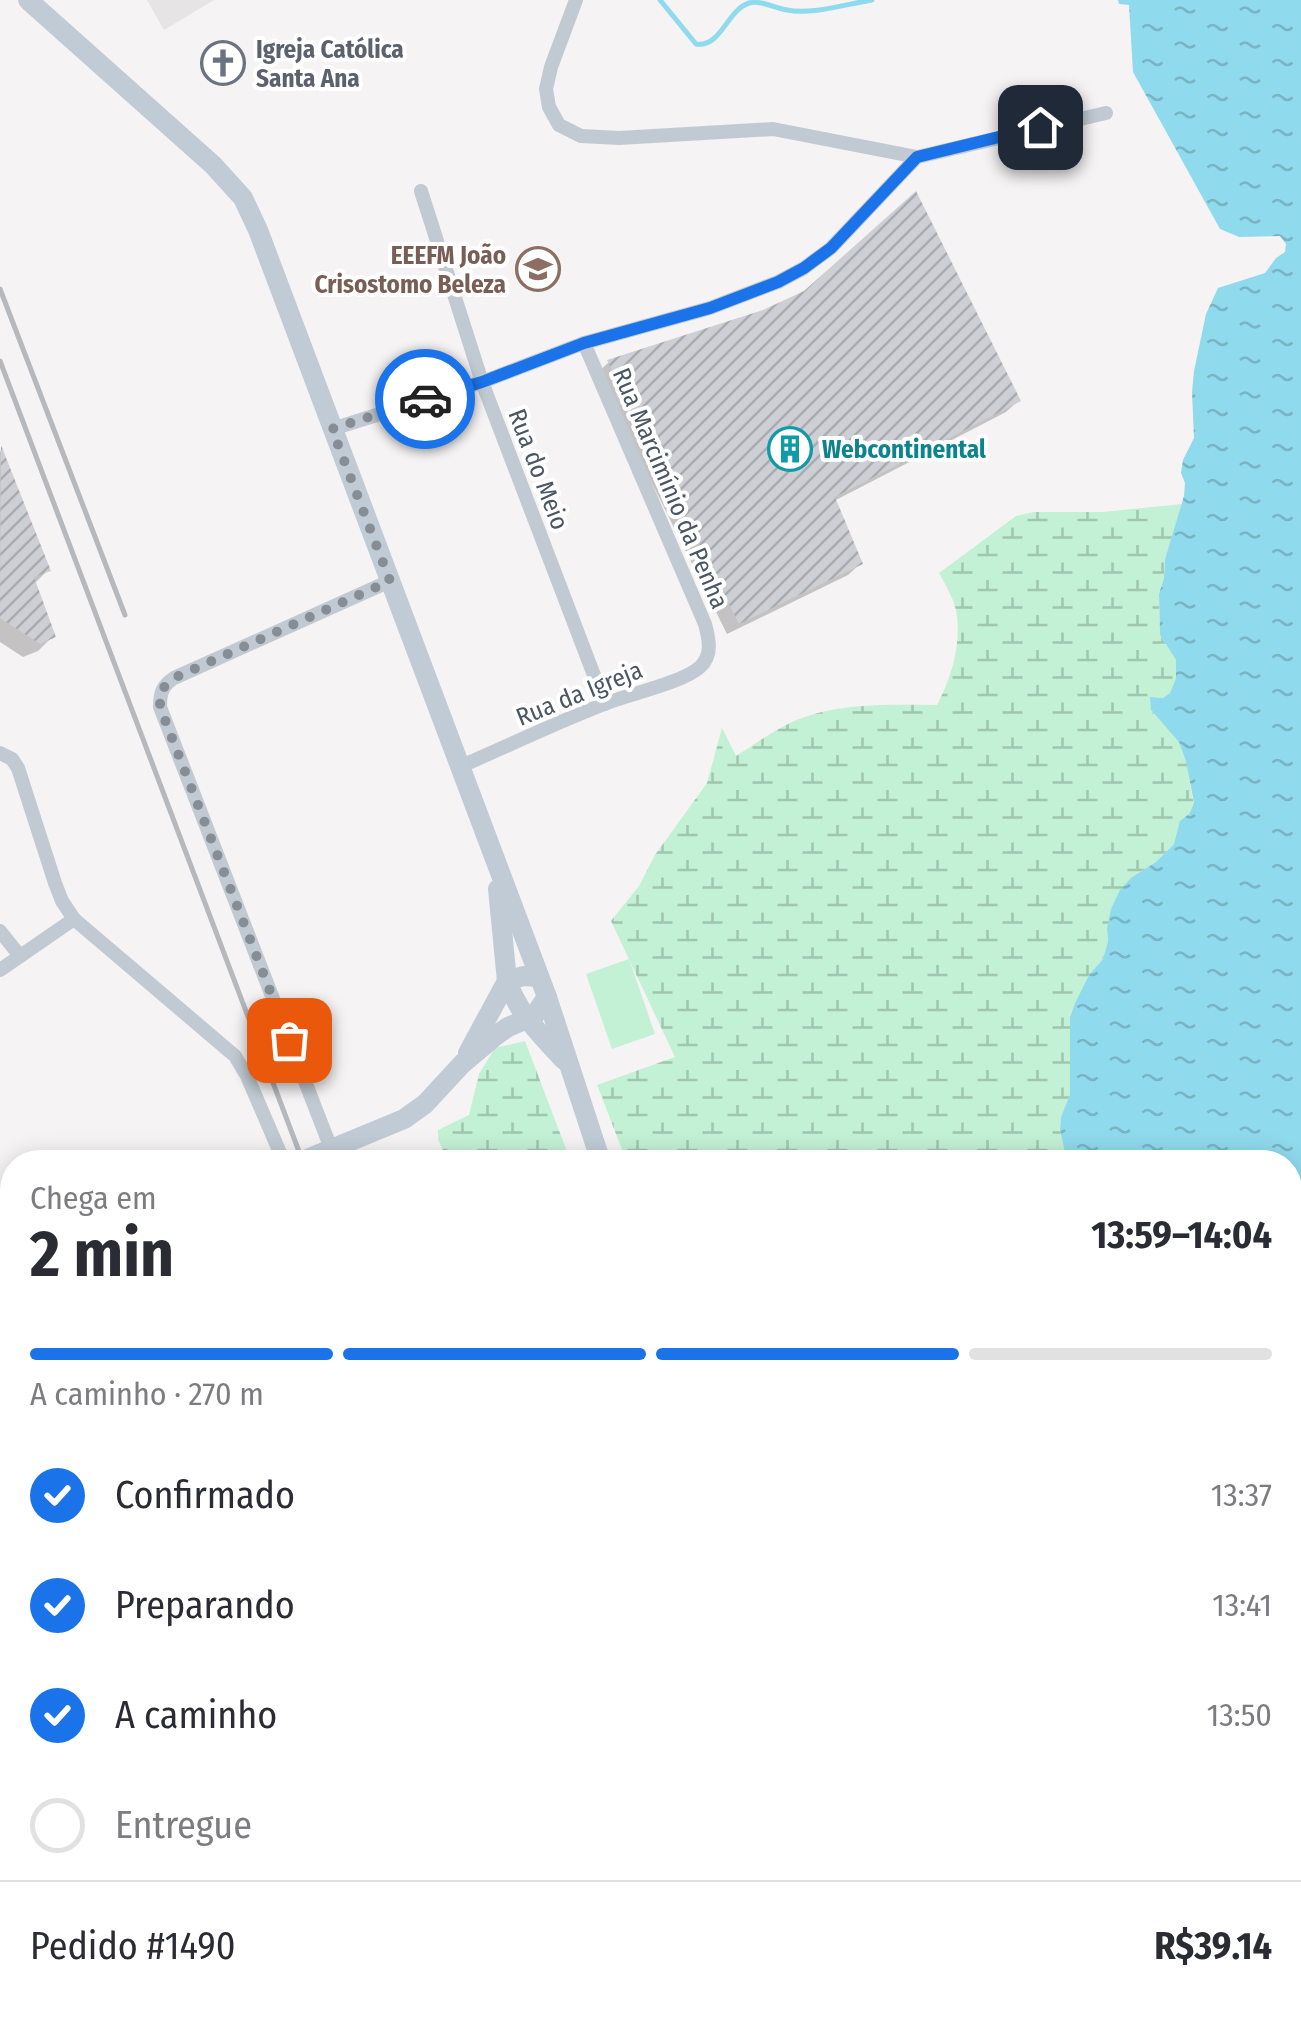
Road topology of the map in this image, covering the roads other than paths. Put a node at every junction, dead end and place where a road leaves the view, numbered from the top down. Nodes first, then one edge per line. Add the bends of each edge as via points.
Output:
1 (28, 0) edge
2 (576, 0) edge
3 (1106, 113) dead end
4 (917, 157) junction
5 (420, 190) dead end
6 (584, 343) junction
7 (482, 382) junction
8 (332, 429) junction
9 (390, 581) junction
10 (709, 652) joint
11 (605, 704) junction
12 (0, 754) edge
13 (458, 766) junction
14 (496, 864) junction
15 (74, 919) junction
16 (0, 931) edge
17 (20, 956) junction
18 (0, 970) edge
19 (507, 980) junction
20 (543, 987) junction
21 (528, 1020) junction
22 (462, 1064) junction
23 (572, 1070) junction
24 (279, 1150) edge
25 (332, 1150) joint
26 (597, 1150) edge

1 - 8 street via 243,198
2 - 4 street via 546,90 559,126 581,136 619,138 773,130
3 - 4 street
4 - 6 street via 831,248 791,275 710,308
5 - 7 street, Rua do Meio
6 - 7 street
6 - 10 street, Rua Marcimínio da Penha via 705,624
7 - 8 street
7 - 11 street, Rua do Meio
8 - 9 street
9 - 13 street
9 - 25 street via 174,678 160,694
10 - 11 street, Rua da Igreja via 690,674
11 - 13 street, Rua da Igreja
12 - 15 street via 18,768
13 - 14 street
14 - 19 street
14 - 20 street
15 - 17 street
15 - 24 street via 235,1056
16 - 17 street
17 - 18 street
19 - 20 street via 523,976
19 - 21 street
19 - 22 street
20 - 21 street via 539,1011
20 - 23 street
21 - 22 street
21 - 23 street
22 - 25 street via 404,1119
23 - 26 street

